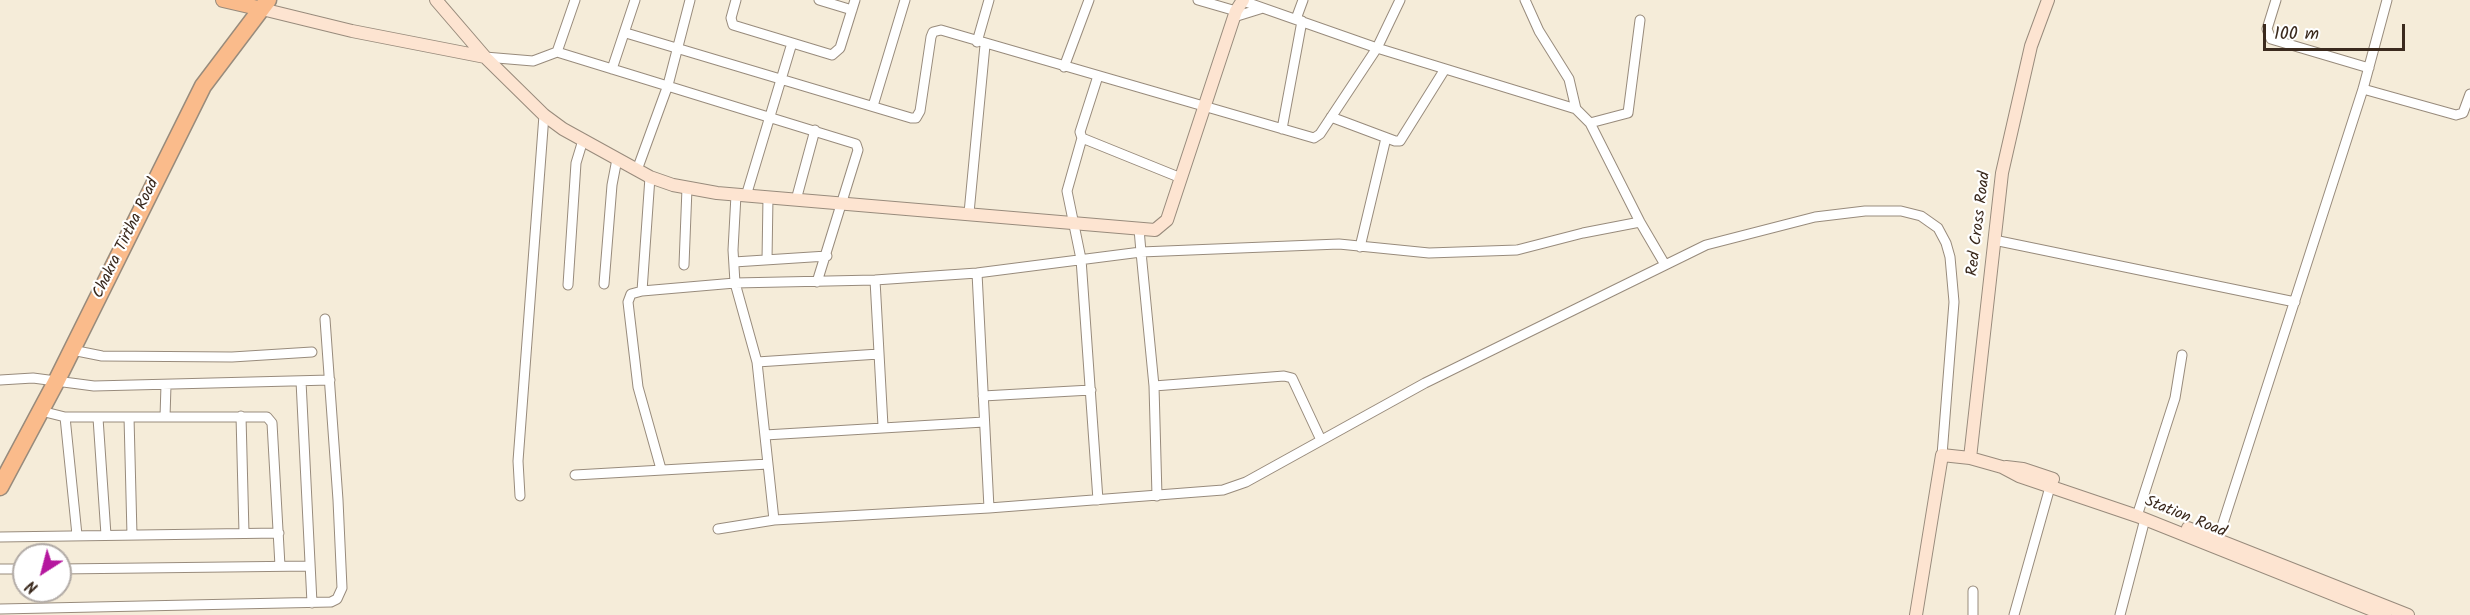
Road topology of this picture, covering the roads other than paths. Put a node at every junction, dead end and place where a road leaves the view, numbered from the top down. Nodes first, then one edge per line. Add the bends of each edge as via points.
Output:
1 (223, 0) edge
2 (436, 0) edge
3 (575, 0) edge
4 (635, 0) edge
5 (690, 0) edge
6 (736, 0) edge
7 (819, 0) edge
8 (905, 0) edge
9 (989, 0) edge
10 (1089, 0) edge
11 (1198, 0) edge
12 (1303, 0) edge
13 (1400, 0) edge
14 (1525, 0) edge
15 (2048, 0) edge
16 (2276, 0) edge
17 (2387, 0) edge
18 (265, 4) edge
19 (854, 5) edge
20 (1239, 7) edge
21 (1263, 8) junction
22 (1299, 20) junction
23 (1640, 20) dead end
24 (626, 33) junction
25 (792, 43) junction
26 (981, 43) junction
27 (677, 48) junction
28 (1377, 48) junction
29 (557, 52) junction
30 (485, 57) junction
31 (1064, 67) junction
32 (2369, 68) junction
33 (612, 69) junction
34 (1445, 69) junction
35 (1098, 76) junction
36 (781, 79) junction
37 (668, 85) junction
38 (2362, 89) junction
39 (2469, 98) edge
40 (873, 106) junction
41 (1206, 107) junction
42 (1576, 109) junction
43 (544, 115) junction
44 (769, 115) junction
45 (1332, 117) junction
46 (1590, 123) junction
47 (1282, 129) junction
48 (815, 130) junction
49 (1082, 138) junction
50 (1386, 138) junction
51 (583, 140) junction
52 (617, 159) junction
53 (637, 170) junction
54 (650, 177) junction
55 (1181, 178) junction
56 (687, 188) junction
57 (741, 195) junction
58 (768, 197) junction
59 (796, 200) junction
60 (841, 204) junction
61 (969, 213) junction
62 (1640, 222) junction
63 (1073, 223) junction
64 (1139, 229) junction
65 (1994, 240) junction
66 (1360, 247) junction
67 (1142, 252) junction
68 (827, 256) junction
69 (1081, 259) junction
70 (767, 260) junction
71 (734, 262) junction
72 (1665, 263) junction
73 (684, 265) dead end
74 (977, 273) junction
75 (875, 280) junction
76 (818, 282) junction
77 (735, 283) junction
78 (604, 284) dead end
79 (568, 285) dead end
80 (642, 291) junction
81 (2295, 302) junction
82 (326, 319) dead end
83 (72, 350) junction
84 (312, 352) dead end
85 (879, 354) junction
86 (2182, 355) dead end
87 (757, 362) junction
88 (0, 380) edge
89 (330, 380) junction
90 (301, 381) junction
91 (56, 382) junction
92 (166, 385) junction
93 (1154, 386) junction
94 (1091, 390) junction
95 (983, 396) junction
96 (40, 411) junction
97 (241, 416) junction
98 (65, 417) junction
99 (98, 417) junction
100 (129, 417) junction
101 (165, 417) junction
102 (984, 422) junction
103 (883, 426) junction
104 (765, 435) junction
105 (1321, 440) junction
106 (1942, 455) junction
107 (1970, 458) junction
108 (768, 464) junction
109 (2002, 467) junction
110 (661, 468) junction
111 (574, 475) dead end
112 (0, 487) edge
113 (2050, 487) junction
114 (520, 496) dead end
115 (1157, 496) junction
116 (1098, 500) junction
117 (989, 508) junction
118 (2140, 515) junction
119 (774, 520) junction
120 (718, 529) dead end
121 (244, 533) junction
122 (279, 533) junction
123 (77, 535) junction
124 (106, 535) junction
125 (132, 535) junction
126 (0, 537) edge
127 (2217, 544) junction
128 (280, 566) junction
129 (310, 566) junction
130 (72, 568) edge
131 (1973, 591) dead end
132 (312, 603) junction
133 (0, 609) edge
134 (1916, 615) edge
135 (1973, 615) edge
136 (2014, 615) edge
137 (2120, 615) edge
138 (2385, 615) edge
139 (2408, 615) edge

1 - 18 main road
2 - 30 main road
3 - 29 street
4 - 24 street
5 - 27 street
6 - 25 street via 733,25
7 - 19 street
8 - 40 street
9 - 26 street
10 - 31 street
11 - 20 street
12 - 22 street
13 - 28 street
14 - 42 street via 1569,79
15 - 65 main road, Red Cross Road via 2031,46 2002,173
16 - 32 street via 2267,29 2271,39
17 - 32 street
18 - 30 main road via 352,31
18 - 83 highway, Chakra Tirtha Road via 203,86
19 - 25 street via 836,55
20 - 21 street
20 - 21 street
20 - 41 main road
21 - 22 street
22 - 28 street
22 - 47 street
23 - 46 street via 1628,113
24 - 27 street
24 - 33 street
25 - 36 street
26 - 31 street
26 - 40 street via 941,30 933,32 916,118
26 - 61 street
27 - 36 street
27 - 37 street
28 - 34 street
28 - 45 street
29 - 30 street via 533,61
29 - 33 street
30 - 43 main road
31 - 35 street
32 - 38 street
33 - 37 street
34 - 42 street
34 - 50 street via 1404,138
35 - 41 street
35 - 49 street via 1080,132
36 - 40 street
36 - 44 street
37 - 44 street
37 - 53 street
38 - 39 street via 2456,115 2463,113
38 - 81 street
41 - 47 street
41 - 55 main road
42 - 46 street
43 - 51 main road
43 - 114 street via 518,461
44 - 48 street
44 - 57 street
45 - 47 street via 1314,138
45 - 50 street
46 - 62 street
48 - 59 street
48 - 60 street via 851,141 858,147
49 - 55 street
49 - 63 street via 1067,191
50 - 66 street
51 - 52 main road
51 - 79 street via 576,163
52 - 53 main road
52 - 78 street
53 - 54 main road
54 - 56 main road
54 - 80 street
55 - 64 main road via 1164,226
56 - 57 main road
56 - 73 street
57 - 58 main road
57 - 71 street
58 - 59 main road
58 - 70 street
59 - 60 main road
60 - 61 main road
60 - 68 street
61 - 63 main road
62 - 66 street via 1516,250 1430,253
62 - 72 street
63 - 64 main road
63 - 69 street
64 - 67 street
65 - 81 street
65 - 107 main road, Red Cross Road
66 - 67 street via 1339,244
67 - 69 street
67 - 93 street
68 - 70 street
68 - 76 street
69 - 74 street
69 - 94 street
70 - 71 street
71 - 77 street
72 - 105 street via 1425,383
72 - 106 street via 1706,245 1815,217 1901,211 1921,216 1938,228 1946,243 1954,302
74 - 75 street
74 - 95 street
75 - 76 street
75 - 85 street
76 - 77 street
77 - 80 street
77 - 87 street
80 - 110 street via 631,294 628,302 638,387
81 - 127 street
82 - 89 street
83 - 84 street via 94,356 232,357
83 - 91 highway, Chakra Tirtha Road
85 - 87 street
85 - 103 street
86 - 118 street via 2175,398
87 - 104 street
88 - 91 street via 33,378
89 - 90 street
89 - 132 street via 342,588 331,603
90 - 92 street
90 - 129 street
91 - 92 street
91 - 96 highway, Chakra Tirtha Road
92 - 101 street
93 - 105 street via 1292,378
93 - 115 street
94 - 95 street
94 - 116 street
95 - 102 street
96 - 98 street
96 - 112 highway, Chakra Tirtha Road
97 - 101 street
97 - 121 street
97 - 122 street via 267,417 272,423
98 - 99 street
98 - 123 street
99 - 100 street
99 - 124 street
100 - 101 street
100 - 125 street
102 - 103 street
102 - 117 street
103 - 104 street
104 - 108 street
105 - 115 street via 1230,488
106 - 107 main road, Station Road
106 - 134 main road
107 - 109 main road, Station Road
108 - 110 street
108 - 119 street
109 - 113 main road, Station Road
109 - 118 main road via 2023,468
110 - 111 street
113 - 118 main road, Station Road
113 - 136 street
115 - 116 street
116 - 117 street
117 - 119 street
118 - 127 main road, Station Road
118 - 137 street
119 - 120 street
121 - 122 street
121 - 125 street
122 - 128 street
123 - 124 street
123 - 126 street
124 - 125 street
127 - 138 main road, Station Road
127 - 139 main road
128 - 129 street
128 - 130 street
129 - 132 street
131 - 135 street
132 - 133 street

